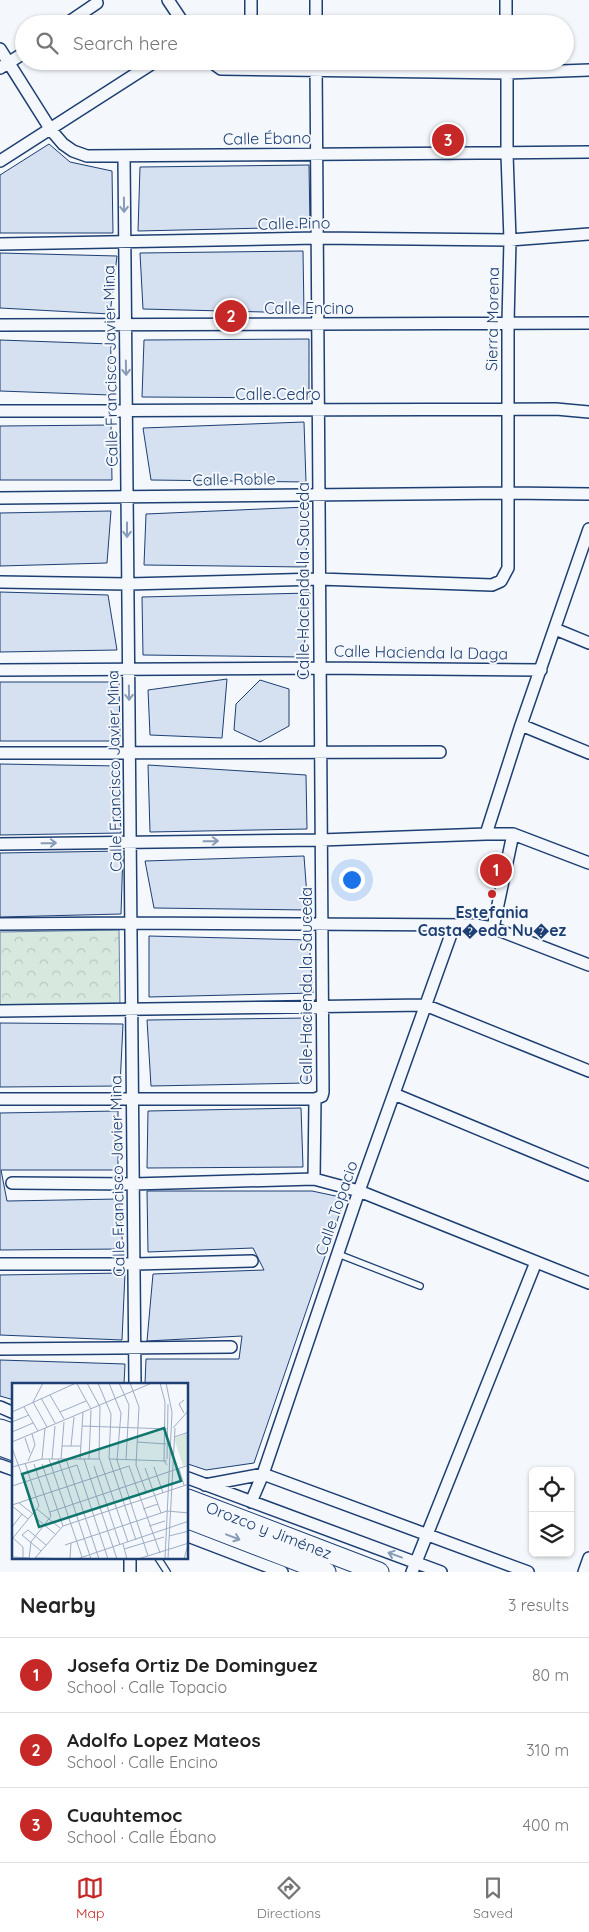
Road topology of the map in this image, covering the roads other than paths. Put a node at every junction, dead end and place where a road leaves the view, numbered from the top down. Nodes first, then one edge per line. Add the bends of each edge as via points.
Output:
1 (168, 0) edge
2 (252, 0) edge
3 (327, 0) edge
4 (506, 0) edge
5 (97, 3) dead end
6 (316, 3) edge
7 (79, 15) edge
8 (178, 15) edge
9 (251, 15) edge
10 (506, 15) edge
11 (0, 49) edge
12 (15, 59) edge
13 (4, 66) edge
14 (574, 69) edge
15 (142, 70) edge
16 (316, 70) edge
17 (507, 70) edge
18 (589, 70) edge
19 (51, 130) junction
20 (589, 152) edge
21 (316, 153) junction
22 (507, 154) junction
23 (124, 156) junction
24 (0, 161) edge
25 (589, 234) edge
26 (317, 238) junction
27 (510, 240) junction
28 (125, 242) junction
29 (0, 244) edge
30 (508, 323) junction
31 (589, 323) edge
32 (318, 324) junction
33 (0, 325) edge
34 (126, 325) junction
35 (508, 409) junction
36 (318, 410) junction
37 (0, 411) edge
38 (126, 411) junction
39 (589, 412) edge
40 (508, 493) junction
41 (319, 494) junction
42 (589, 494) edge
43 (127, 496) junction
44 (0, 498) edge
45 (589, 529) edge
46 (320, 579) junction
47 (0, 582) edge
48 (128, 584) junction
49 (555, 628) junction
50 (589, 643) edge
51 (320, 668) junction
52 (129, 669) junction
53 (0, 670) edge
54 (542, 670) junction
55 (521, 726) junction
56 (440, 752) dead end
57 (0, 753) edge
58 (130, 753) junction
59 (589, 753) edge
60 (321, 754) junction
61 (486, 834) junction
62 (513, 834) junction
63 (321, 840) junction
64 (132, 842) junction
65 (0, 844) edge
66 (589, 863) edge
67 (131, 923) junction
68 (0, 924) edge
69 (322, 925) junction
70 (454, 926) junction
71 (493, 928) junction
72 (589, 965) edge
73 (425, 1005) junction
74 (322, 1006) junction
75 (132, 1009) junction
76 (0, 1011) edge
77 (589, 1071) edge
78 (394, 1094) junction
79 (132, 1098) junction
80 (0, 1099) edge
81 (317, 1099) junction
82 (589, 1175) edge
83 (314, 1179) junction
84 (12, 1183) dead end
85 (133, 1184) junction
86 (359, 1191) junction
87 (338, 1254) junction
88 (252, 1261) dead end
89 (536, 1262) junction
90 (0, 1264) edge
91 (135, 1264) junction
92 (589, 1283) edge
93 (420, 1286) dead end
94 (231, 1346) dead end
95 (136, 1348) junction
96 (0, 1349) edge
97 (136, 1383) edge
98 (0, 1407) edge
99 (12, 1411) edge
100 (0, 1429) edge
101 (12, 1433) edge
102 (0, 1446) edge
103 (12, 1450) edge
104 (0, 1465) edge
105 (12, 1469) edge
106 (262, 1474) junction
107 (189, 1478) edge
108 (205, 1486) junction
109 (189, 1499) edge
110 (251, 1502) junction
111 (189, 1519) edge
112 (189, 1536) edge
113 (427, 1536) junction
114 (589, 1558) edge
115 (159, 1560) edge
116 (414, 1567) edge
117 (167, 1572) edge
118 (282, 1572) edge
119 (326, 1572) edge
120 (379, 1572) edge
121 (441, 1572) edge
122 (528, 1572) edge
123 (584, 1572) edge

1 - 8 street
2 - 9 street
3 - 6 street
4 - 10 street
5 - 7 street
11 - 13 street, Calle Ébano
12 - 13 street
13 - 19 street, Calle Ébano
14 - 18 street
15 - 19 street
16 - 21 street, Calle Hacienda la Sauceda
17 - 22 street, Sierra Morena
19 - 23 street, Calle Ébano via 63,144 87,156
19 - 24 street
20 - 22 street, Calle Ébano
21 - 22 street, Calle Ébano
21 - 23 street, Calle Ébano
21 - 26 street, Calle Hacienda la Sauceda
22 - 27 street, Sierra Morena
23 -> 28 street, Calle Francisco Javier Mina
25 - 27 street, Calle Pino
26 - 27 street, Calle Pino
26 - 28 street, Calle Pino
26 - 32 street, Calle Hacienda la Sauceda
27 - 30 street, Sierra Morena
28 - 29 street, Calle Pino
28 - 34 street, Calle Francisco Javier Mina
30 - 31 street, Calle Encino
30 - 32 street, Calle Encino
30 - 35 street, Sierra Morena
32 - 34 street, Calle Encino
32 - 36 street, Calle Hacienda la Sauceda
33 - 34 street, Calle Encino
34 -> 38 street, Calle Francisco Javier Mina
35 - 36 street, Calle Cedro
35 - 39 street, Calle Cedro
35 - 40 street, Sierra Morena
36 - 38 street, Calle Cedro
36 - 41 street, Calle Hacienda la Sauceda
37 - 38 street, Calle Cedro
38 - 43 street, Calle Francisco Javier Mina
40 - 41 street, Calle Roble
40 - 42 street, Calle Roble
40 - 46 street, Sierra Morena via 508,568 501,581 492,584
41 - 43 street, Calle Roble
41 - 46 street, Calle Hacienda la Sauceda
43 - 44 street, Calle Roble
43 -> 48 street, Calle Francisco Javier Mina
45 - 49 street
46 - 48 street
46 - 51 street, Calle Hacienda la Sauceda
47 - 48 street
48 - 52 street, Calle Francisco Javier Mina
49 - 50 street
49 - 54 street
51 - 52 street, Calle Hacienda la Daga
51 - 54 street, Calle Hacienda la Daga
51 - 60 street, Calle Hacienda la Sauceda
52 - 53 street, Calle Hacienda la Daga
52 -> 58 street, Calle Francisco Javier Mina
54 - 55 street
55 - 59 street
55 - 61 street
56 - 60 street
57 - 58 street
58 - 60 street
58 - 64 street, Calle Francisco Javier Mina
60 - 63 street, Calle Hacienda la Sauceda
61 - 62 street
61 - 63 street
62 - 66 street
62 - 71 street
64 -> 63 street
63 - 69 street, Calle Hacienda la Sauceda
65 -> 64 street
64 - 67 street, Calle Francisco Javier Mina
67 - 68 street
67 - 69 street
67 - 75 street, Calle Francisco Javier Mina
69 - 70 street
69 - 74 street, Calle Hacienda la Sauceda
70 - 71 street
70 - 73 street, Calle Topacio
71 - 72 street
73 - 74 street
73 - 77 street
73 - 78 street, Calle Topacio
74 - 75 street
74 - 81 street, Calle Hacienda la Sauceda via 323,1092
75 - 76 street
75 - 79 street, Calle Francisco Javier Mina
78 - 82 street
78 - 86 street, Calle Topacio
79 - 80 street
79 - 81 street
79 - 85 street, Calle Francisco Javier Mina
81 - 83 street, Calle Hacienda la Sauceda
83 - 85 street
83 - 86 street
84 - 85 street
85 - 91 street, Calle Francisco Javier Mina
86 - 87 street, Calle Topacio
86 - 89 street
87 - 93 lane
87 - 106 street, Calle Topacio
88 - 91 street
89 - 92 street
89 - 113 street
90 - 91 street
91 - 95 street, Calle Francisco Javier Mina
94 - 95 street
95 - 96 street
95 - 97 street, Calle Francisco Javier Mina
98 - 99 street
100 - 101 highway
102 - 103 highway
104 - 105 street
106 - 108 street
106 - 110 street, Calle Topacio
106 - 113 street
107 - 108 street
108 - 110 street
109 - 120 highway, Orozco y Jiménez
116 -> 110 street
111 -> 119 highway, Orozco y Jiménez
112 - 118 street
113 - 116 street
113 - 122 street
114 - 123 street
115 - 117 lane
116 - 121 street

